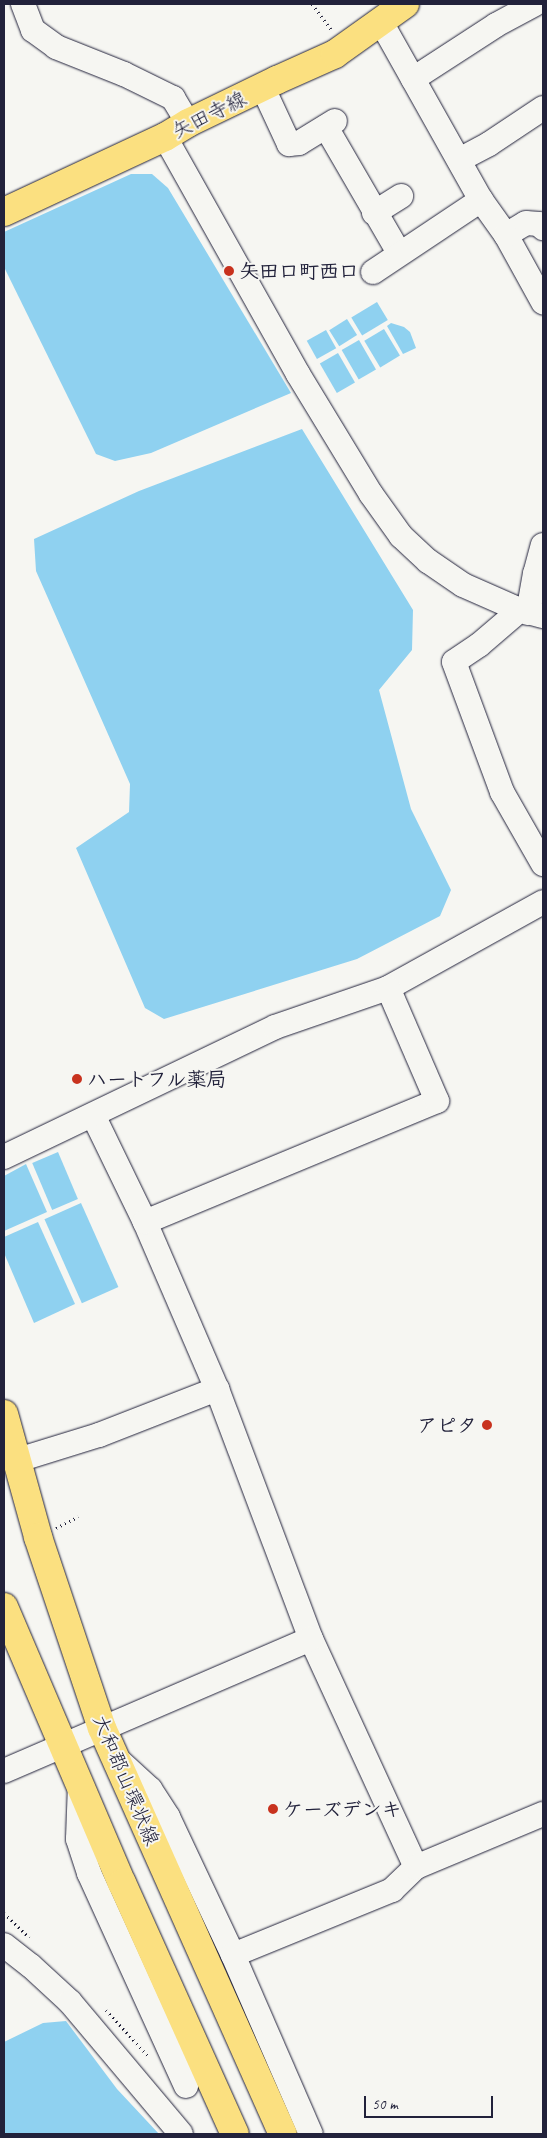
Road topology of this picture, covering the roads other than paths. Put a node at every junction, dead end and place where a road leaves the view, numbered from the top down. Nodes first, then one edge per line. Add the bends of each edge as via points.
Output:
1 (22, 4) edge
2 (406, 4) edge
3 (536, 4) edge
4 (543, 15) edge
5 (381, 22) junction
6 (413, 79) junction
7 (263, 88) junction
8 (543, 109) edge
9 (188, 123) junction
10 (165, 137) junction
11 (459, 160) junction
12 (401, 196) dead end
13 (481, 200) junction
14 (4, 212) edge
15 (374, 213) junction
16 (543, 228) edge
17 (506, 235) junction
18 (399, 253) junction
19 (373, 272) dead end
20 (543, 302) edge
21 (543, 545) edge
22 (531, 613) edge
23 (543, 864) edge
24 (543, 902) edge
25 (388, 988) junction
26 (93, 1115) junction
27 (4, 1157) edge
28 (145, 1222) junction
29 (217, 1389) junction
30 (4, 1414) edge
31 (18, 1460) junction
32 (4, 1607) edge
33 (311, 1639) junction
34 (102, 1728) junction
35 (63, 1744) junction
36 (115, 1758) junction
37 (4, 1771) edge
38 (80, 1784) junction
39 (543, 1814) edge
40 (416, 1867) junction
41 (4, 1945) edge
42 (233, 1955) junction
43 (186, 2086) dead end
44 (181, 2134) edge
45 (235, 2134) edge
46 (283, 2134) edge
47 (311, 2134) edge

1 - 9 street via 34,30 56,47 173,98
2 - 5 main road, 矢田寺線
3 - 4 street
3 - 6 street via 496,25
5 - 6 street
5 - 7 main road, 矢田寺線 via 335,54
6 - 11 street
7 - 9 main road, 矢田寺線
7 - 15 street via 289,144 300,143 330,124
8 - 11 street
9 - 10 main road, 矢田寺線
10 - 14 main road, 矢田寺線
10 - 22 street via 298,374 371,494 401,536 428,561 463,585
11 - 13 street
12 - 15 street
13 - 17 street
13 - 18 street
15 - 18 street
16 - 17 street via 539,224 526,224
17 - 20 street
18 - 19 street
21 - 22 street via 535,574
22 - 23 street via 454,662 502,792
24 - 25 street
25 - 26 street via 275,1026
25 - 28 street via 437,1101
26 - 27 street
26 - 28 street
28 - 29 street
29 - 31 street via 99,1435
29 - 33 street
30 - 31 main road, 大和郡山環状線
31 - 34 main road, 大和郡山環状線 via 38,1537
32 - 35 main road
33 - 34 street
33 - 40 street
34 - 35 street
34 - 36 main road, 大和郡山環状線
35 - 37 street
35 - 38 main road
36 - 42 street via 150,1789 168,1817
36 - 46 main road, 大和郡山環状線
38 - 43 street via 78,1839 89,1873
38 - 45 main road
39 - 40 street
40 - 42 street via 392,1890
41 - 44 street via 70,2002
42 - 47 street

